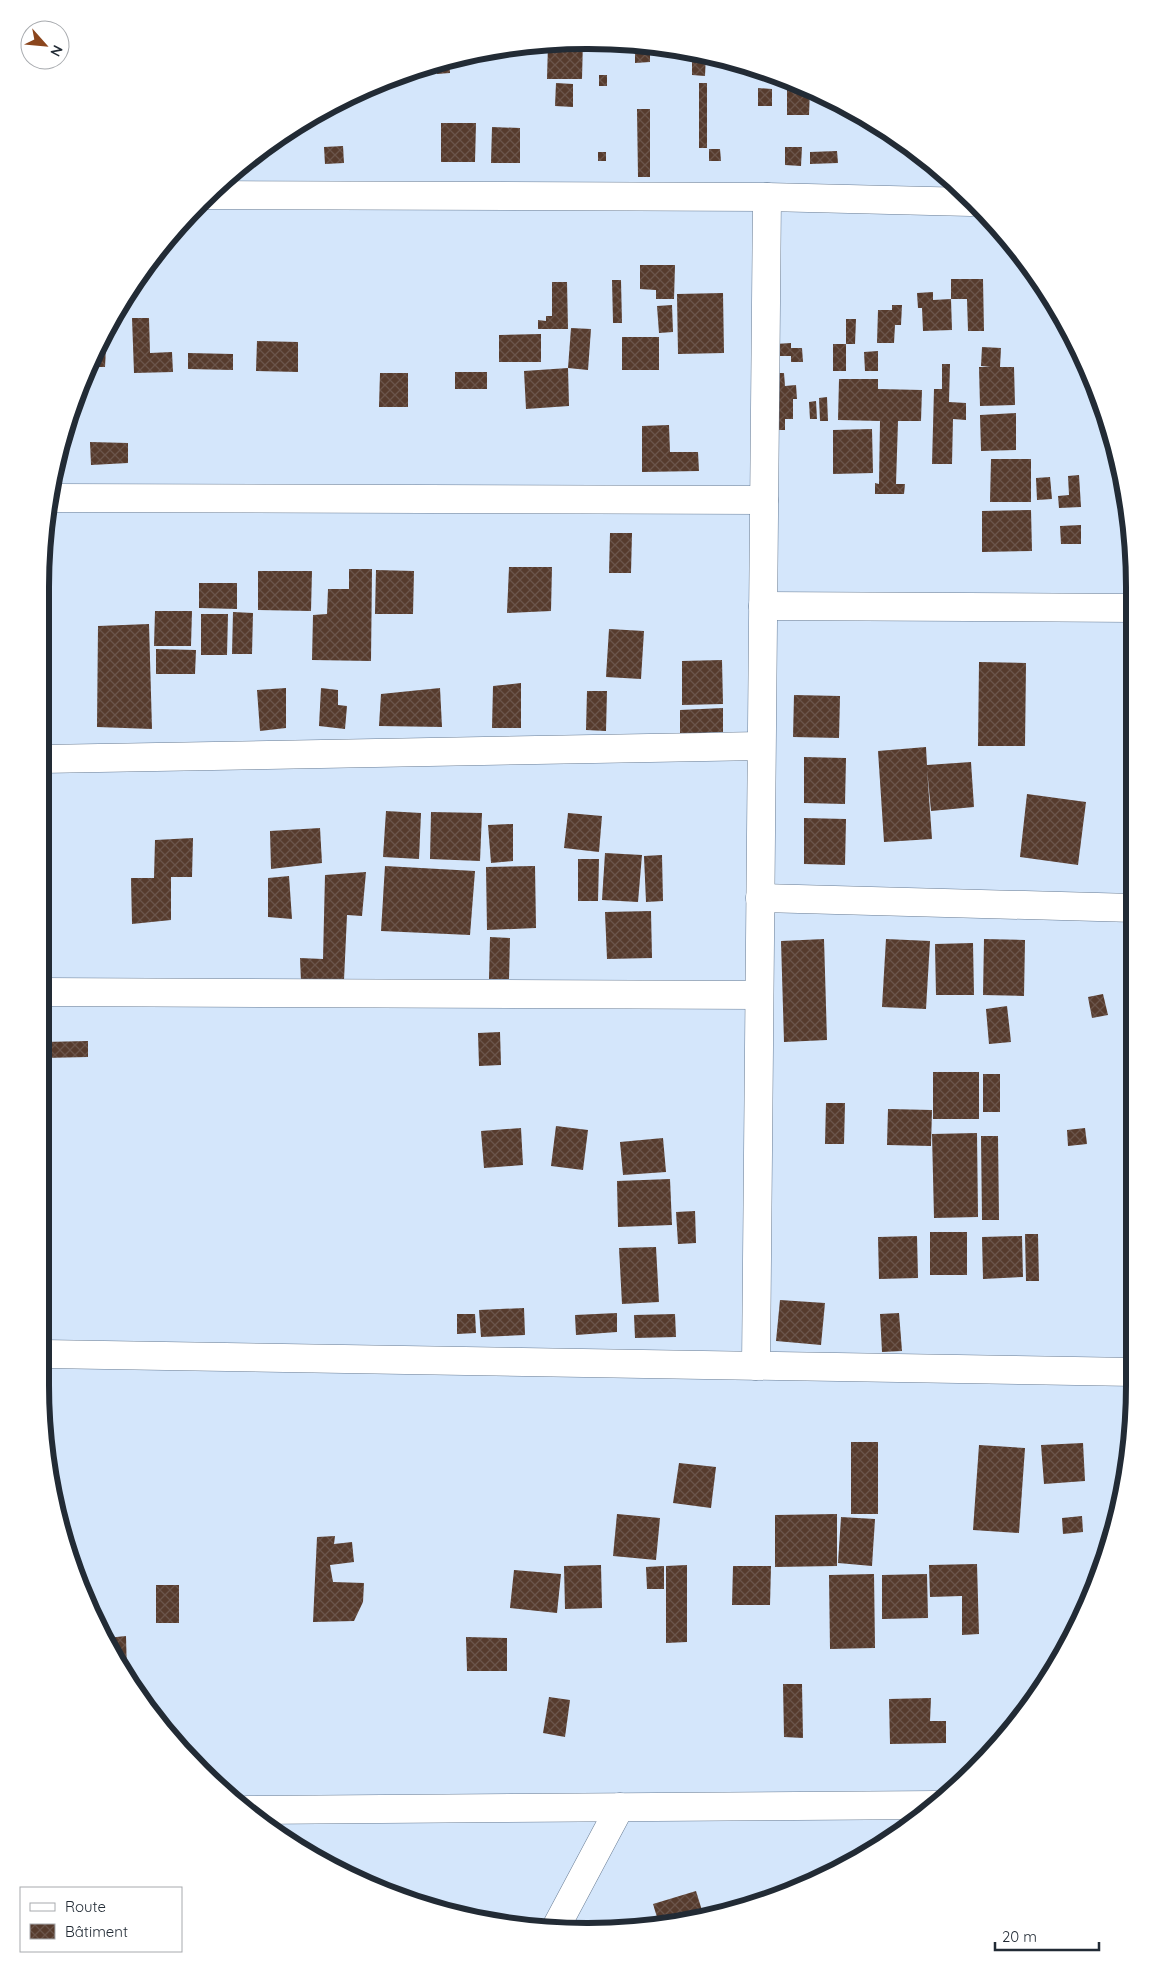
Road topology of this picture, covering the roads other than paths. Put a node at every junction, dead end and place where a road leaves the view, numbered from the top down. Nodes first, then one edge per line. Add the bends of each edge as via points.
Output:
1 (219, 195) edge
2 (767, 197) junction
3 (963, 202) edge
4 (56, 498) edge
5 (764, 500) junction
6 (763, 606) junction
7 (1126, 608) edge
8 (761, 746) junction
9 (49, 759) edge
10 (760, 898) junction
11 (1126, 908) edge
12 (49, 992) edge
13 (760, 995) junction
14 (49, 1354) edge
15 (756, 1366) junction
16 (1126, 1372) edge
17 (924, 1805) edge
18 (620, 1807) junction
19 (257, 1810) edge
20 (559, 1922) edge

1 - 2 street
2 - 3 street
2 - 5 street
4 - 5 street
5 - 6 street
6 - 7 street
6 - 8 street
8 - 9 street
8 - 10 street
10 - 11 street
10 - 13 street
12 - 13 street
13 - 15 street
14 - 15 street
15 - 16 street
17 - 18 street
18 - 19 street
18 - 20 street

